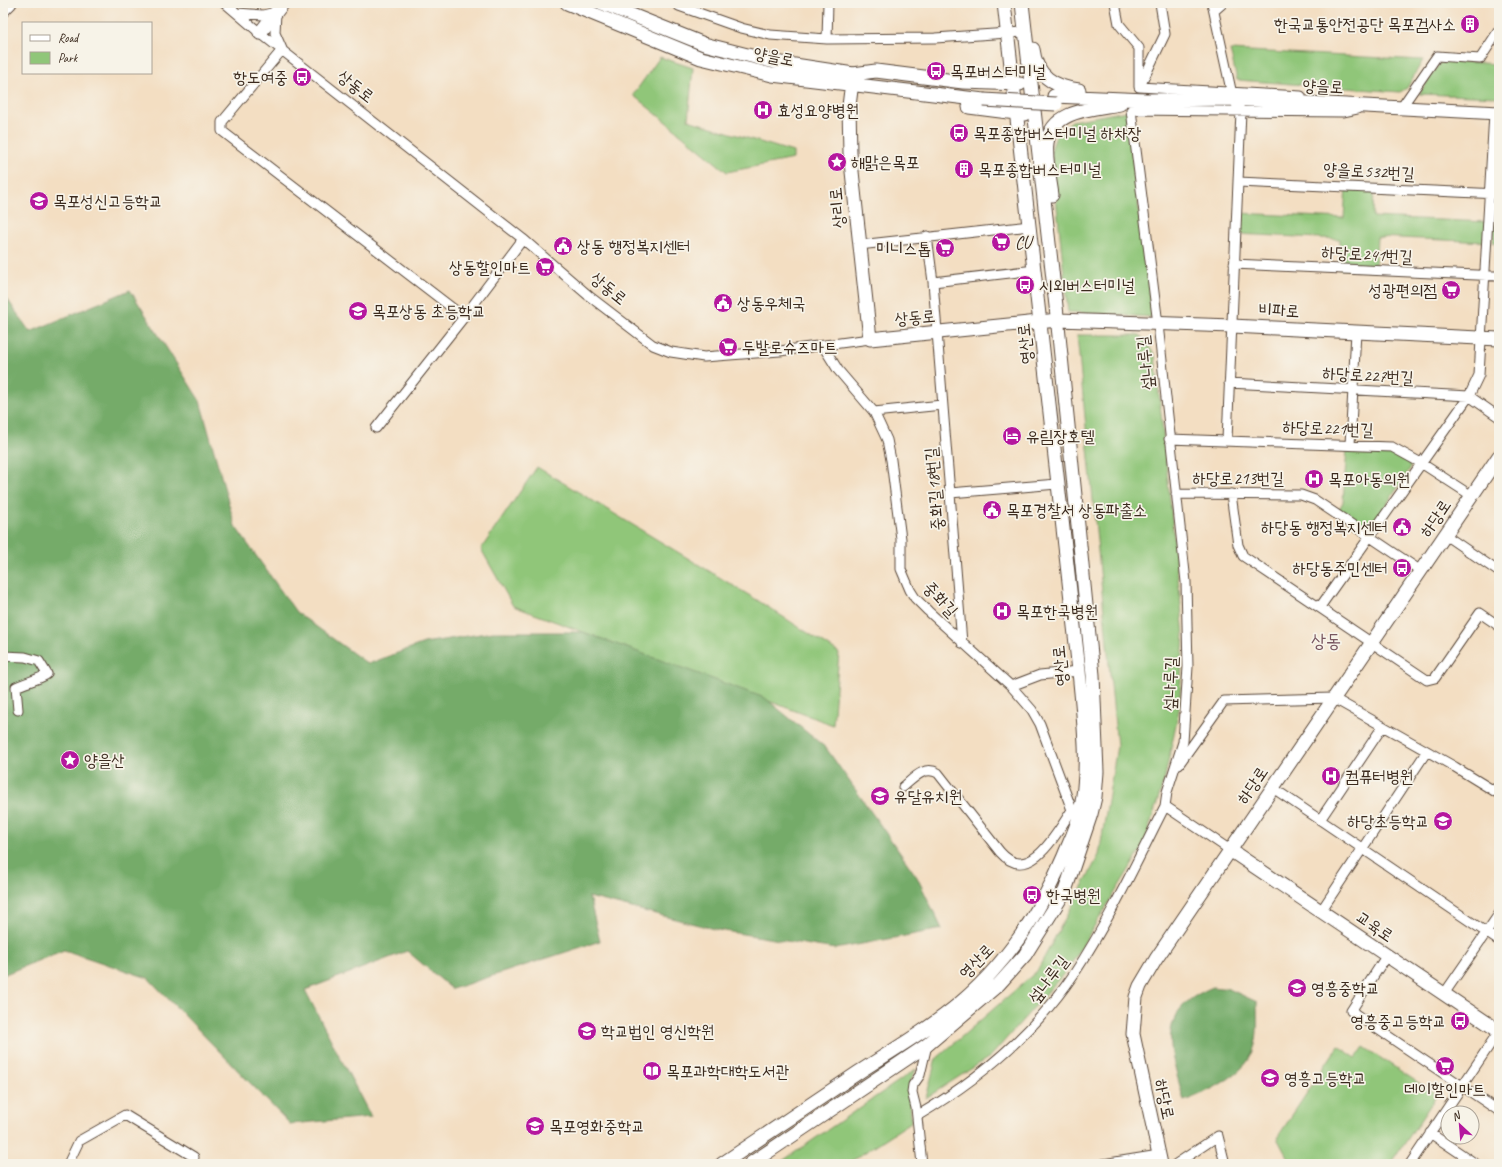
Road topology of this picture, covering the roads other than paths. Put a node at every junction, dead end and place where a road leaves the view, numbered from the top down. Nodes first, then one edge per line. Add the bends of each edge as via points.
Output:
1 (10, 3) edge
2 (225, 3) edge
3 (567, 3) edge
4 (602, 3) edge
5 (676, 3) edge
6 (828, 3) edge
7 (1004, 3) edge
8 (1022, 3) edge
9 (1030, 3) edge
10 (1115, 3) edge
11 (1160, 3) edge
12 (1223, 3) edge
13 (279, 7) edge
14 (1214, 8) edge
15 (3, 10) edge
16 (237, 13) junction
17 (1499, 30) edge
18 (1006, 32) junction
19 (1024, 32) junction
20 (260, 33) junction
21 (827, 39) junction
22 (282, 50) junction
23 (852, 80) junction
24 (1012, 84) junction
25 (1030, 85) junction
26 (1139, 87) junction
27 (1232, 95) junction
28 (1146, 100) junction
29 (1372, 106) junction
30 (1402, 108) junction
31 (1241, 110) junction
32 (1016, 113) junction
33 (1496, 113) edge
34 (1034, 115) junction
35 (1238, 182) junction
36 (1494, 193) edge
37 (1030, 226) junction
38 (927, 236) junction
39 (523, 239) junction
40 (859, 245) junction
41 (1234, 264) junction
42 (1035, 270) junction
43 (1485, 276) junction
44 (1499, 276) edge
45 (933, 282) junction
46 (464, 317) junction
47 (1058, 320) junction
48 (1041, 321) junction
49 (1158, 324) junction
50 (1232, 326) junction
51 (1356, 332) junction
52 (936, 333) junction
53 (1482, 338) junction
54 (870, 339) junction
55 (1499, 339) edge
56 (823, 346) junction
57 (1229, 383) junction
58 (1353, 390) junction
59 (1469, 396) junction
60 (942, 405) junction
61 (874, 412) junction
62 (1499, 417) edge
63 (376, 428) dead end
64 (1169, 439) junction
65 (1227, 440) junction
66 (1350, 445) junction
67 (1499, 456) edge
68 (1421, 463) junction
69 (1057, 484) junction
70 (950, 493) junction
71 (1176, 494) junction
72 (1231, 494) junction
73 (1472, 496) junction
74 (1445, 535) junction
75 (1369, 536) junction
76 (1421, 570) junction
77 (1499, 572) edge
78 (1320, 607) junction
79 (1499, 626) edge
80 (1372, 642) junction
81 (962, 643) junction
82 (3, 656) edge
83 (1079, 672) junction
84 (1011, 686) junction
85 (1333, 698) junction
86 (18, 710) dead end
87 (1383, 726) junction
88 (1427, 751) junction
89 (1175, 768) junction
90 (903, 787) dead end
91 (1273, 788) junction
92 (1499, 794) edge
93 (1165, 806) junction
94 (1080, 816) junction
95 (1320, 820) junction
96 (1362, 848) junction
97 (1230, 850) junction
98 (1321, 911) junction
99 (1499, 914) edge
100 (1486, 932) junction
101 (1499, 941) edge
102 (1386, 955) junction
103 (1444, 994) junction
104 (1499, 1031) edge
105 (927, 1045) junction
106 (1462, 1086) junction
107 (1499, 1111) edge
108 (917, 1116) junction
109 (1430, 1133) junction
110 (1160, 1159) edge
111 (1471, 1163) edge
112 (68, 1164) edge
113 (193, 1164) edge
114 (722, 1164) edge
115 (750, 1164) edge
116 (922, 1164) edge
117 (1102, 1164) edge
118 (1176, 1164) edge
119 (1225, 1164) edge
120 (1410, 1164) edge

1 - 15 street
2 - 16 street, 상동로
3 - 23 street, 양을로 via 701,58 772,75
4 - 23 street, 양을로 via 704,44
5 - 21 street via 741,28 770,35
6 - 21 street
7 - 18 street, 영산로
8 - 19 street, 영산로
9 - 28 street via 1033,55 1045,78 1055,85 1069,89
10 - 26 street via 1119,24 1139,48
11 - 26 street via 1165,34
12 - 14 street
13 - 16 street via 263,15
13 - 20 street
13 - 22 street via 275,33
14 - 27 street
16 - 20 street, 상동로
17 - 30 street via 1480,59 1437,56
18 - 19 street
18 - 21 street via 935,38
18 - 24 street, 영산로
19 - 25 street, 영산로
20 - 22 street, 상동로
22 - 39 street, 상동로
22 - 46 street via 222,122 222,131
23 - 24 street via 876,71 963,82
23 - 28 street, 양을로 via 985,96 1055,100
23 - 32 street via 882,94
23 - 40 street, 상리로 via 849,113 850,153
24 - 25 street
24 - 32 street, 영산로
25 - 34 street, 영산로
26 - 27 street
27 - 28 street, 양을로
27 - 29 street, 양을로
27 - 31 street
28 - 47 street via 1070,114 1059,121 1049,136 1047,149 1061,284
29 - 30 street, 양을로
29 - 31 street via 1343,112
30 - 33 street, 양을로
31 - 35 street
31 - 49 street, 섶나루길 via 1131,110
32 - 34 street
32 - 37 street, 영산로
33 - 36 street
34 - 47 street, 영산로
35 - 36 street, 양을로532번길
35 - 41 street
36 - 43 street
37 - 38 street
37 - 42 street, 영산로
38 - 40 street
38 - 45 street, 중화길18번길
39 - 46 street
39 - 56 street, 상동로 via 589,296 648,341 664,350 704,358
40 - 54 street, 상리로
41 - 43 street, 하당로241번길
41 - 50 street
42 - 45 street
42 - 48 street, 영산로
43 - 44 street, 하당로241번길
43 - 53 street
45 - 52 street, 중화길18번길
46 - 63 street
47 - 48 street, 상동로
47 - 49 street, 비파로
47 - 94 street, 영산로 via 1094,675 1097,772 1095,797
48 - 52 street, 상동로
48 - 69 street, 영산로
49 - 50 street, 비파로
49 - 64 street, 섶나루길
50 - 51 street, 비파로
50 - 57 street
51 - 53 street, 비파로
51 - 58 street
52 - 54 street, 상동로
52 - 60 street, 중화길18번길
53 - 55 street, 비파로
53 - 59 street via 1479,375
54 - 56 street, 상동로
56 - 61 street, 중화길 via 838,370
57 - 58 street, 하당로227번길
57 - 65 street
58 - 59 street, 하당로227번길
58 - 66 street
59 - 62 street
59 - 68 street
60 - 61 street
60 - 70 street, 중화길18번길
61 - 81 street, 중화길 via 887,440 891,460 901,539 901,569 915,598
64 - 65 street, 하당로221번길
64 - 71 street, 섶나루길
65 - 66 street, 하당로221번길
66 - 68 street, 하당로221번길 via 1392,447
67 - 73 street, 하당로
68 - 73 street, 하당로221번길
68 - 75 street
69 - 70 street
69 - 83 street, 영산로
70 - 81 street, 중화길18번길
71 - 72 street, 하당로213번길
71 - 89 street, 섶나루길 via 1186,582 1188,667 1183,742
72 - 75 street, 하당로213번길 via 1301,495 1315,500
72 - 78 street via 1238,545 1243,556
73 - 74 street, 하당로
74 - 76 street, 하당로
74 - 77 street
75 - 76 street, 하당로213번길
75 - 78 street
76 - 80 street, 하당로
78 - 80 street
79 - 80 street via 1480,613 1435,678 1427,680
80 - 85 street, 하당로
81 - 84 street, 중화길
82 - 86 street via 39,661 47,674 16,687
83 - 84 street via 1040,675
83 - 94 street, 영산로 via 1084,737
84 - 94 street, 중화길 via 1032,710 1040,724
85 - 87 street
85 - 89 street via 1224,702
85 - 91 street, 하당로
87 - 88 street
87 - 95 street
88 - 92 street
88 - 96 street
89 - 93 street, 섶나루길
90 - 94 street via 925,770 938,773 1000,852 1013,862 1024,863 1042,851 1056,835
91 - 95 street
91 - 97 street, 하당로
93 - 97 street
93 - 108 street, 섶나루길 via 1107,920 1073,976 1032,1026 980,1074
94 - 105 street, 영산로 via 1065,891 1025,954 998,984
94 - 114 street, 영산로 via 1052,884 1036,914 1014,947 989,975 960,1003 918,1033
95 - 96 street
96 - 98 street
96 - 100 street
97 - 98 street, 교육로
97 - 110 street, 하당로 via 1147,972 1136,997 1133,1034
98 - 102 street, 교육로
99 - 100 street
100 - 101 street
100 - 103 street
102 - 103 street, 교육로
102 - 106 street via 1351,1011
103 - 104 street, 교육로
104 - 106 street
105 - 108 street via 920,1075 913,1085
105 - 115 street, 영산로
106 - 107 street
106 - 109 street
108 - 116 street
109 - 111 street
109 - 120 street
110 - 117 street
112 - 113 street via 79,1141 125,1115 194,1157
118 - 119 street via 1218,1136

